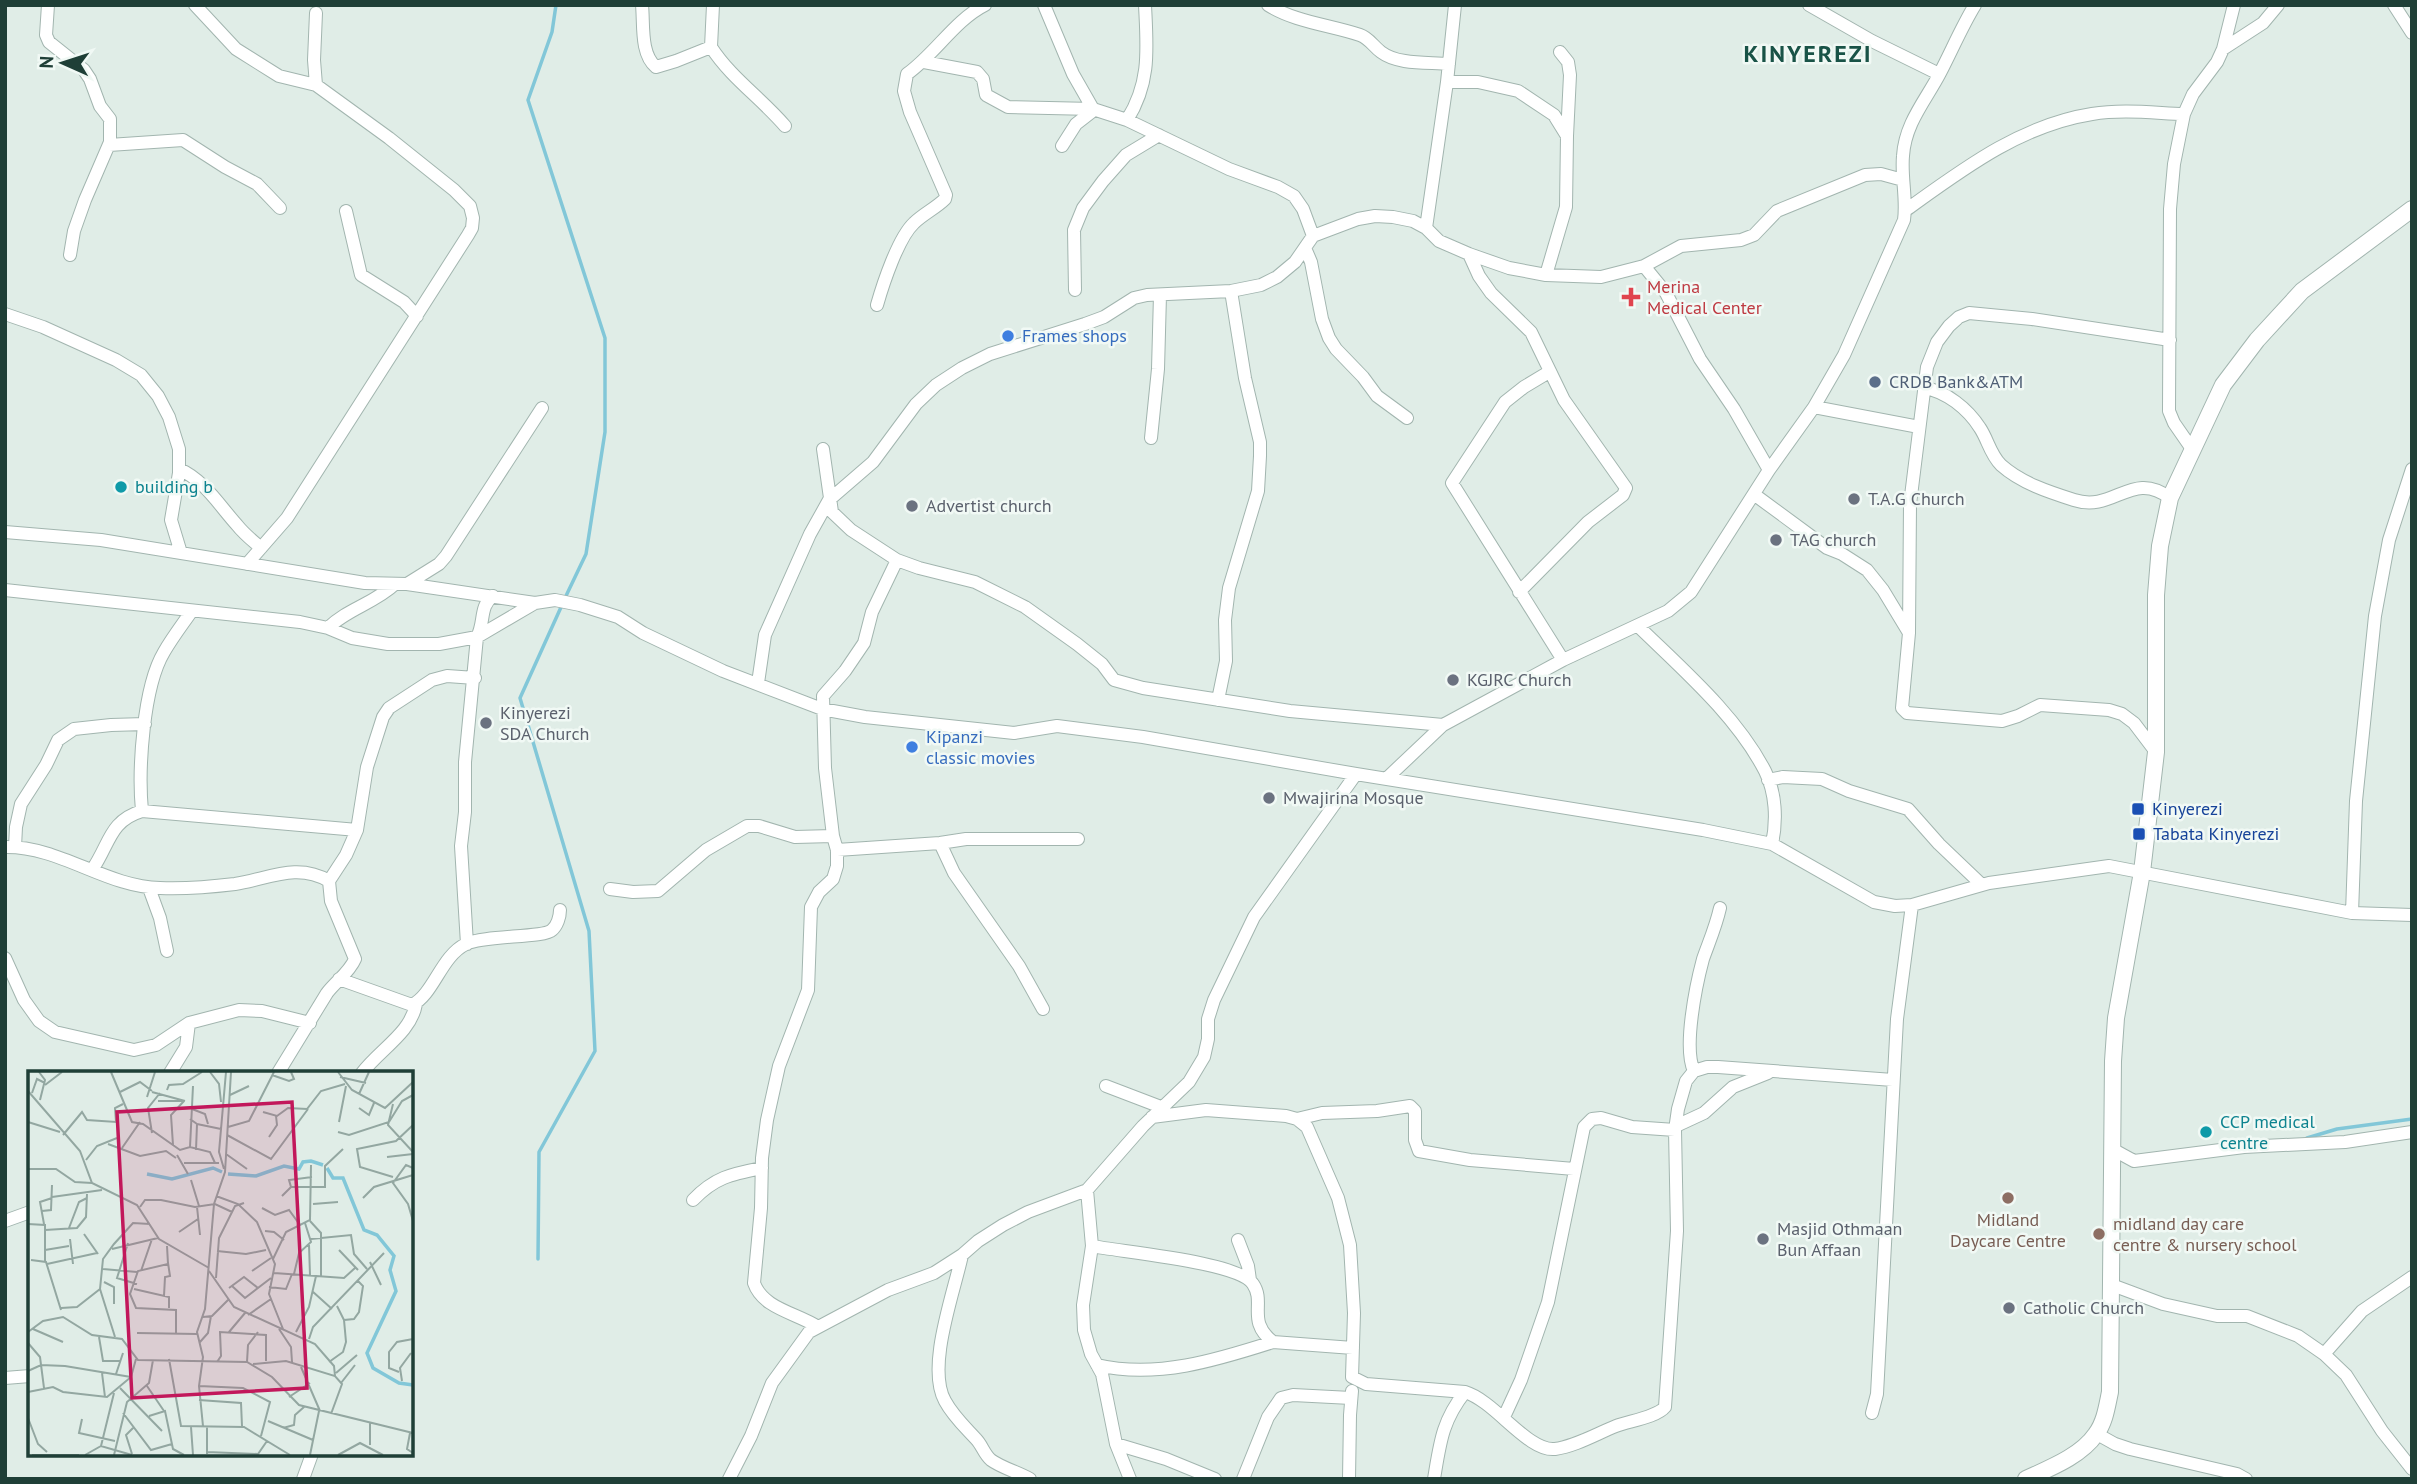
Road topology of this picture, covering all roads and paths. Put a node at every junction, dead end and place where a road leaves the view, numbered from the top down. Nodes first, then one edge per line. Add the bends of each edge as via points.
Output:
1 (48, 5) edge
2 (195, 5) edge
3 (642, 5) edge
4 (713, 5) edge
5 (985, 5) edge
6 (1044, 5) edge
7 (1145, 5) edge
8 (1268, 5) edge
9 (1809, 5) edge
10 (1975, 5) edge
11 (2234, 5) edge
12 (2277, 5) edge
13 (2393, 5) edge
14 (1454, 6) edge
15 (316, 13) dead end
16 (2412, 33) edge
17 (711, 47) junction
18 (2223, 49) junction
19 (1560, 51) dead end
20 (924, 62) junction
21 (1449, 64) junction
22 (1939, 74) junction
23 (1447, 82) junction
24 (316, 85) junction
25 (1093, 109) junction
26 (2184, 114) junction
27 (1126, 120) junction
28 (785, 126) dead end
29 (1159, 135) junction
30 (1567, 136) junction
31 (109, 145) junction
32 (1062, 146) dead end
33 (1903, 180) junction
34 (280, 208) dead end
35 (2412, 209) edge
36 (1906, 210) junction
37 (346, 212) dead end
38 (1426, 229) junction
39 (1313, 236) junction
40 (1305, 248) junction
41 (1469, 254) junction
42 (70, 255) dead end
43 (1644, 266) junction
44 (1546, 275) junction
45 (1075, 290) dead end
46 (1231, 291) junction
47 (1160, 295) junction
48 (877, 305) dead end
49 (5, 314) edge
50 (417, 316) junction
51 (2169, 340) junction
52 (1549, 372) junction
53 (1924, 388) junction
54 (1814, 407) junction
55 (542, 408) dead end
56 (1407, 418) dead end
57 (1919, 427) junction
58 (1151, 438) dead end
59 (823, 449) dead end
60 (2192, 449) junction
61 (179, 469) junction
62 (2412, 469) edge
63 (1769, 470) junction
64 (1755, 495) junction
65 (2170, 498) junction
66 (830, 500) junction
67 (5, 532) edge
68 (261, 548) junction
69 (181, 553) junction
70 (897, 560) junction
71 (247, 564) junction
72 (401, 584) junction
73 (9, 592) edge
74 (1519, 592) junction
75 (494, 596) junction
76 (535, 603) junction
77 (191, 612) junction
78 (1638, 626) junction
79 (328, 628) junction
80 (1909, 633) junction
81 (477, 636) junction
82 (1563, 660) junction
83 (475, 678) junction
84 (758, 683) junction
85 (1218, 700) junction
86 (822, 709) junction
87 (145, 724) junction
88 (1443, 725) junction
89 (2155, 752) junction
90 (1356, 774) junction
91 (1386, 779) junction
92 (1768, 780) junction
93 (142, 811) junction
94 (357, 830) junction
95 (833, 836) junction
96 (1078, 839) dead end
97 (940, 843) junction
98 (1772, 844) junction
99 (10, 847) edge
100 (837, 850) junction
101 (92, 870) junction
102 (2142, 872) junction
103 (329, 881) junction
104 (1982, 885) junction
105 (149, 888) junction
106 (610, 889) dead end
107 (1912, 905) junction
108 (1720, 908) dead end
109 (561, 910) dead end
110 (2351, 913) junction
111 (2412, 915) edge
112 (467, 944) junction
113 (167, 951) dead end
114 (5, 958) edge
115 (339, 979) junction
116 (416, 1003) junction
117 (1043, 1009) dead end
118 (189, 1023) junction
119 (310, 1023) junction
120 (171, 1071) edge
121 (279, 1071) edge
122 (364, 1071) edge
123 (1695, 1071) junction
124 (1774, 1071) junction
125 (1893, 1080) junction
126 (1106, 1086) dead end
127 (1157, 1112) junction
128 (1297, 1119) junction
129 (1675, 1128) junction
130 (2412, 1132) edge
131 (2112, 1149) junction
132 (762, 1168) junction
133 (1574, 1169) junction
134 (1087, 1190) junction
135 (692, 1200) dead end
136 (28, 1213) edge
137 (5, 1221) edge
138 (1238, 1240) dead end
139 (1092, 1246) junction
140 (962, 1255) junction
141 (2412, 1277) edge
142 (1250, 1280) junction
143 (2112, 1285) junction
144 (818, 1327) junction
145 (1273, 1342) junction
146 (1353, 1348) junction
147 (2324, 1354) junction
148 (1097, 1365) junction
149 (28, 1376) edge
150 (5, 1378) edge
151 (1357, 1381) junction
152 (1465, 1392) junction
153 (1351, 1398) junction
154 (1872, 1413) dead end
155 (1504, 1417) junction
156 (2096, 1434) junction
157 (1116, 1444) junction
158 (311, 1456) edge
159 (2412, 1469) edge
160 (303, 1479) edge
161 (729, 1479) edge
162 (1030, 1479) edge
163 (1130, 1479) edge
164 (1215, 1479) edge
165 (1243, 1479) edge
166 (1349, 1479) edge
167 (1434, 1479) edge
168 (2026, 1479) edge
169 (2246, 1479) edge

1 - 31 street via 46,36 90,79 110,119
2 - 24 street via 236,49 260,66
3 - 17 street via 645,47 656,67
4 - 17 street
5 - 20 street via 961,22
6 - 25 street
7 - 27 street via 1143,87
8 - 21 street via 1286,15 1365,37 1390,57
9 - 22 street
10 - 22 street
11 - 18 street
12 - 18 street via 2263,23
13 - 16 street
14 - 21 street
15 - 24 street
17 - 28 street via 738,82
18 - 26 street
19 - 30 street via 1570,75
20 - 25 street via 977,72 986,95 1008,107
20 - 48 street via 907,74 904,91 946,195 906,233
21 - 23 street
22 - 33 street via 1911,122
23 - 30 street via 1518,90 1554,115
23 - 38 street
24 - 50 street via 470,206 472,228
25 - 27 street
25 - 32 street
26 - 36 street via 2109,112 2057,122 1997,148
26 - 51 street via 2171,209
27 - 29 street
29 - 39 street via 1294,196
29 - 45 street via 1126,155 1083,208 1074,230
30 - 44 street via 1566,207
31 - 34 street via 183,140 257,184
31 - 42 street via 81,211
33 - 36 street
33 - 43 street via 1864,175 1777,211 1754,235 1681,246
35 - 60 street via 2302,291 2257,340 2223,385
36 - 54 street via 1844,355
37 - 50 street via 361,275 404,302
38 - 39 street via 1413,221 1375,216
38 - 41 street via 1439,241
39 - 40 street
40 - 46 street via 1277,277
40 - 56 street via 1322,320 1336,349 1377,396
41 - 44 street
41 - 52 street via 1491,293 1531,332
43 - 44 street via 1601,277
43 - 63 street via 1666,293 1700,359
46 - 47 street
46 - 85 street via 1260,463 1258,491 1229,588 1226,661
47 - 58 street
47 - 66 street via 1134,298 1104,317 989,354 962,368 916,404 873,462
49 - 61 street via 78,342 142,375 169,417 179,449
50 - 68 street via 287,518
51 - 53 street via 1969,313 1949,326 1937,342
51 - 60 street via 2169,411
52 - 74 street via 1505,402 1452,483
52 - 74 street via 1626,490
53 - 57 street
53 - 65 street via 1958,404 1981,429 2001,464 2027,482 2090,503 2136,488 2160,490
54 - 57 street
54 - 63 street
55 - 72 street via 446,556
57 - 80 street via 1910,503
59 - 66 street
60 - 65 street
61 - 68 street via 214,496
61 - 69 street via 171,520
62 - 110 street via 2389,540 2375,616 2356,801
63 - 64 street
64 - 78 street via 1691,592 1668,611
64 - 80 street via 1827,548 1867,570
65 - 89 street via 2156,595
66 - 70 street via 832,512 851,530
66 - 84 street via 765,635
67 - 69 street
68 - 71 street
69 - 71 street
70 - 85 street via 975,582 1017,602 1102,664 1114,680
70 - 86 street via 872,612 864,643 823,696
71 - 72 street via 365,583
72 - 75 street
72 - 79 street
73 - 77 street
74 - 82 street
75 - 76 street
75 - 81 street via 485,605
76 - 81 street
76 - 84 street via 555,600 606,612 723,671
77 - 79 street
77 - 87 street via 163,653
78 - 82 street
78 - 92 street via 1715,702
79 - 81 street via 352,638 388,643 439,644
80 - 89 street via 1902,708 1907,713 2002,721 2040,705 2109,710 2134,723
81 - 83 street
82 - 88 street
83 - 94 street via 432,680 389,708 370,756
83 - 112 street via 461,846
84 - 86 street
85 - 88 street
86 - 90 street via 865,718 1014,733 1057,726 1080,728
86 - 95 street
87 - 93 street
87 - 99 street via 74,729 58,740 21,804
88 - 91 street
89 - 102 street
90 - 91 street
90 - 127 street via 1254,917 1214,1000 1203,1057 1189,1082
91 - 98 street
92 - 98 street via 1775,810
92 - 104 street via 1822,779 1908,809
93 - 94 street
93 - 101 street via 128,815 114,829
94 - 103 street
95 - 100 street
95 - 106 street via 794,837 747,826 706,850 658,891
96 - 97 street
97 - 100 street
97 - 117 street via 954,873
98 - 107 street via 1874,902
99 - 101 street via 26,847
100 - 132 street via 835,874 811,907 808,989 779,1066
101 - 105 street
102 - 104 street via 2109,866
102 - 110 street
102 - 131 street via 2116,1018
103 - 105 street via 309,872 223,885
103 - 115 street via 331,901 355,959
104 - 107 street
105 - 113 street
107 - 125 street
108 - 123 street via 1696,992 1689,1047
109 - 112 street via 547,933
110 - 111 street
112 - 116 street via 448,960
114 - 118 street via 24,1000 39,1021 55,1032 134,1050 156,1045
115 - 116 street via 406,1004
115 - 119 street
116 - 122 street via 399,1034
118 - 119 street via 239,1010
118 - 120 street via 186,1047
119 - 121 street
123 - 124 street via 1707,1067
123 - 129 street via 1680,1093
124 - 125 street
124 - 129 street via 1733,1087 1704,1113
125 - 154 street via 1877,1394
126 - 127 street
127 - 128 street via 1206,1110
127 - 134 street
128 - 133 street via 1410,1106 1415,1111 1419,1151
128 - 146 street via 1307,1127 1338,1198 1350,1245
129 - 133 street via 1632,1127 1592,1119 1584,1127
129 - 155 street via 1677,1231 1665,1407 1570,1445 1547,1449
130 - 131 street via 2134,1161
131 - 143 street
132 - 135 street via 723,1177
132 - 144 street via 757,1293
133 - 155 street via 1548,1301
134 - 139 street
134 - 140 street via 1028,1212
136 - 137 street
138 - 142 street
139 - 142 street via 1205,1265
139 - 148 street via 1084,1330
140 - 144 street via 934,1273 888,1290
140 - 162 street via 939,1354 944,1399 993,1461
141 - 147 street via 2362,1311
142 - 145 street via 1259,1327
143 - 147 street via 2163,1304 2217,1316 2247,1316 2298,1336
143 - 156 street via 2110,1392
144 - 161 street via 808,1332 779,1372
145 - 146 street
145 - 148 street via 1156,1369
146 - 151 street via 1351,1370
147 - 159 street via 2346,1375
148 - 157 street
149 - 150 street
151 - 152 street
151 - 153 street
152 - 155 street via 1477,1395
152 - 167 street via 1452,1408 1441,1435
153 - 165 street via 1281,1398 1268,1417
153 - 166 street
156 - 168 street via 2070,1457
156 - 169 street via 2130,1449
157 - 163 street
157 - 164 street
158 - 160 street

